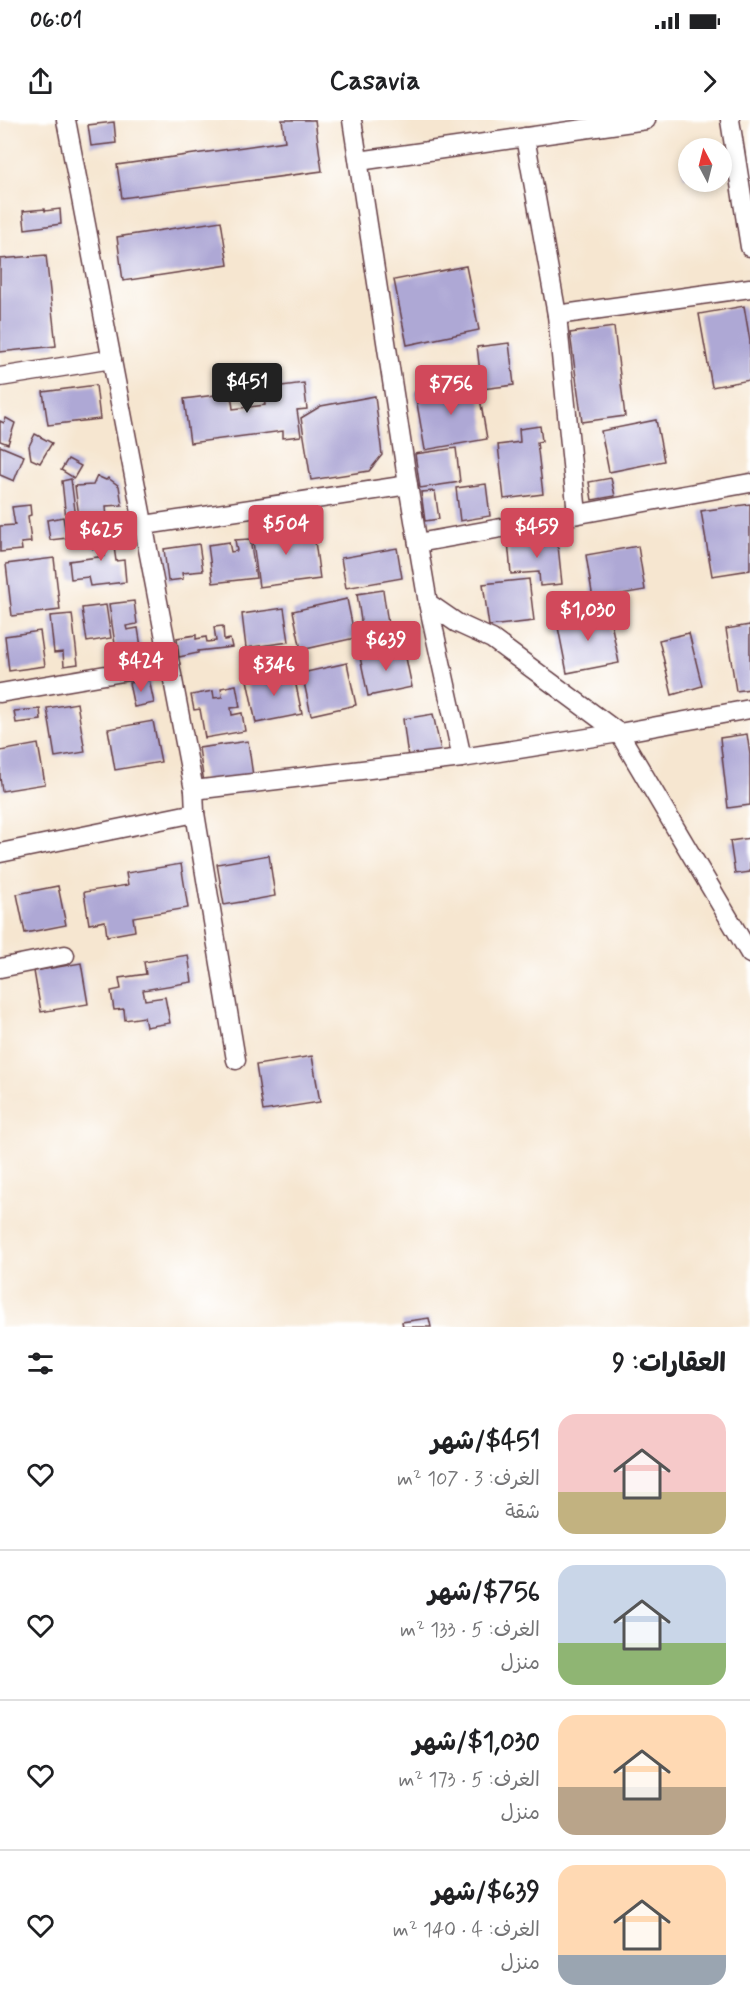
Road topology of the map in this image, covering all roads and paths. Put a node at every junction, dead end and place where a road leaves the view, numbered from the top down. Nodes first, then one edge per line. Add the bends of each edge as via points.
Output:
1 (66, 120) edge
2 (352, 120) edge
3 (646, 120) edge
4 (730, 120) edge
5 (525, 137) junction
6 (359, 161) junction
7 (750, 247) edge
8 (750, 288) edge
9 (557, 315) junction
10 (112, 359) junction
11 (0, 377) edge
12 (750, 483) edge
13 (408, 485) junction
14 (577, 514) junction
15 (145, 525) junction
16 (418, 543) junction
17 (428, 603) junction
18 (170, 664) junction
19 (0, 693) edge
20 (750, 709) edge
21 (619, 733) junction
22 (462, 758) junction
23 (194, 790) junction
24 (195, 813) junction
25 (0, 853) edge
26 (750, 954) edge
27 (65, 955) dead end
28 (0, 968) edge
29 (236, 1060) dead end

1 - 10 street
2 - 6 street
3 - 5 street
4 - 7 street
5 - 6 street
5 - 9 street
6 - 13 street
8 - 9 street
9 - 14 street
10 - 11 street
10 - 15 street
12 - 14 street
13 - 15 street
13 - 16 street
14 - 16 street
15 - 18 street
16 - 17 street
17 - 21 street via 457,624 492,639
17 - 22 street
18 - 19 street
18 - 23 street
20 - 21 street
21 - 22 street
21 - 26 street
22 - 23 street
23 - 24 street
24 - 25 street
24 - 29 street
27 - 28 street

